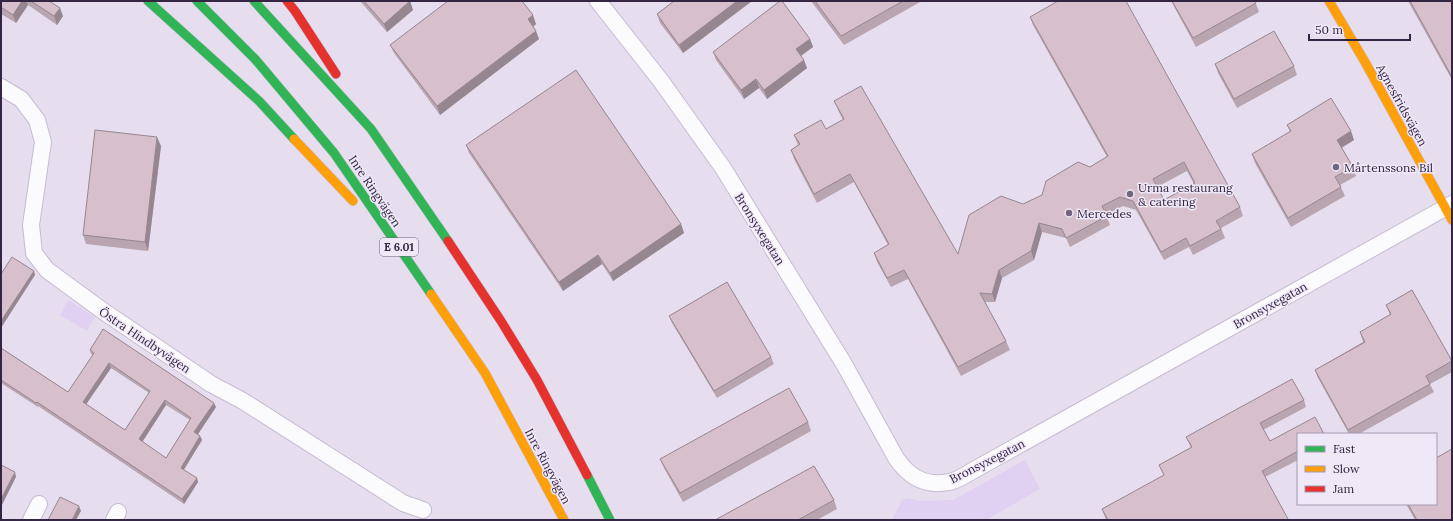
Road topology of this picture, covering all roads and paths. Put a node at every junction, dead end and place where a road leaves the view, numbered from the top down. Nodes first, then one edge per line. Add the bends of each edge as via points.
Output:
1 (148, 1) edge
2 (197, 1) edge
3 (254, 1) edge
4 (287, 1) edge
5 (598, 1) edge
6 (1329, 1) edge
7 (1, 86) edge
8 (372, 129) junction
9 (1450, 210) edge
10 (405, 257) junction
11 (39, 504) dead end
12 (423, 510) dead end
13 (31, 520) edge
14 (564, 520) edge
15 (610, 520) edge

1 - 10 main road via 259,101
2 - 10 main road, Inre Ringvägen / E 6.01 via 255,59 334,153
3 - 8 main road
4 - 8 main road
5 - 9 street, Bronsyxegatan via 661,81 723,168 844,364 904,470 926,482 950,482 974,470
6 - 9 main road, Agnesfridsvägen
7 - 12 street, Östra Hindbyvägen via 21,99 37,120 43,142 31,225 34,253 47,270 211,384 243,401 403,503
8 - 15 main road via 501,321 537,380
10 - 14 main road, Inre Ringvägen / E 6.01 via 485,373
11 - 13 street

